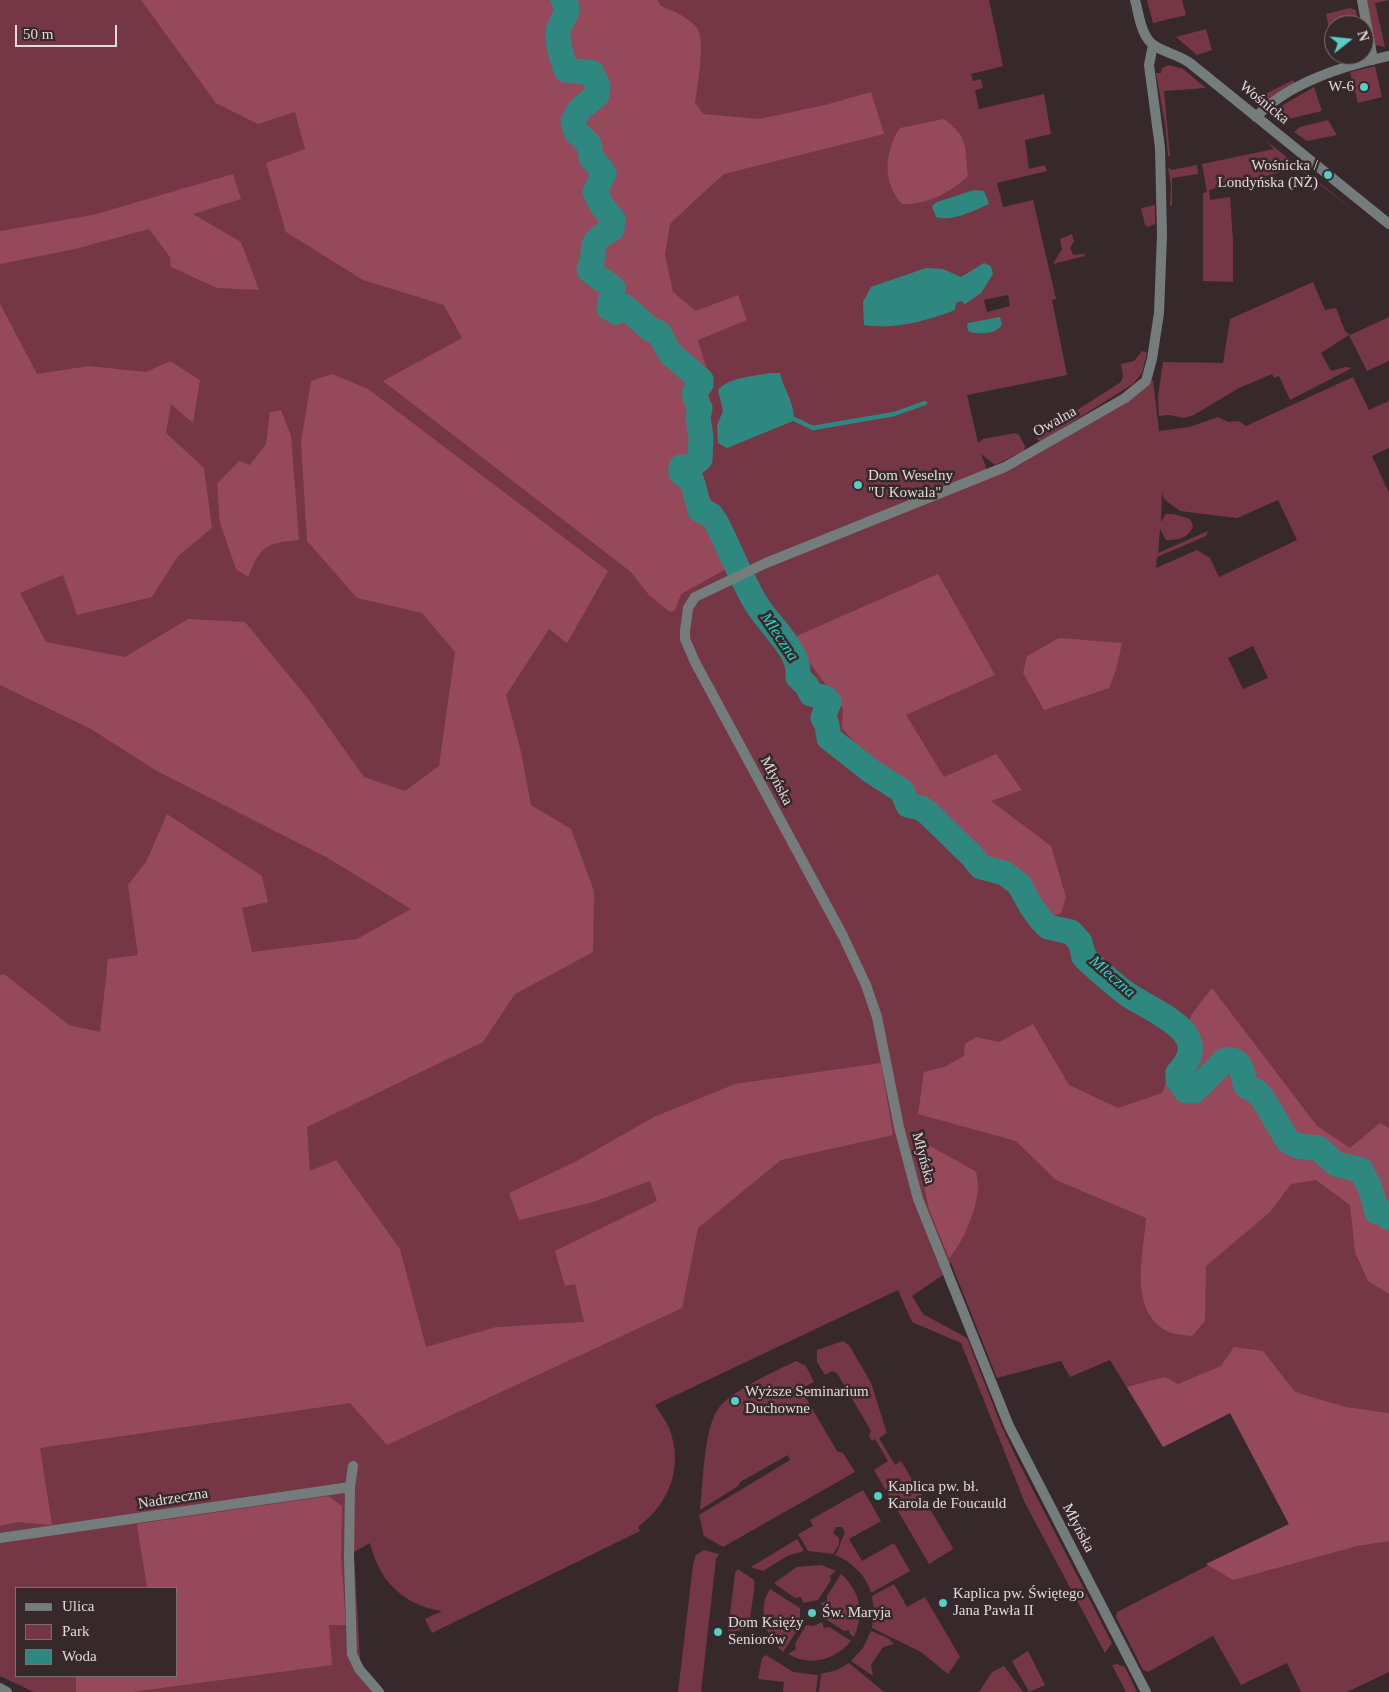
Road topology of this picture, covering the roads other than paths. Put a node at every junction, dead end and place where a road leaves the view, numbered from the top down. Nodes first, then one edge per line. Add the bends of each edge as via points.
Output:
1 (1135, 0) edge
2 (1362, 0) edge
3 (1365, 15) edge
4 (1153, 45) junction
5 (1389, 56) edge
6 (1374, 60) edge
7 (1357, 65) edge
8 (1256, 116) junction
9 (1389, 224) edge
10 (684, 631) joint
11 (353, 1466) dead end
12 (350, 1487) junction
13 (0, 1538) edge
14 (0, 1688) edge
15 (8, 1692) edge
16 (379, 1692) edge
17 (1146, 1692) edge

1 - 4 street via 1145,36
2 - 3 street
4 - 8 street, Wośnicka via 1190,62
4 - 10 street, Owalna via 1149,60 1160,148 1162,235 1158,321 1146,381 1118,403 1005,467 750,571 695,597 688,608
5 - 6 street
7 - 8 street via 1320,77 1272,103
8 - 9 street, Wośnicka
10 - 17 street, Młyńska via 695,662 843,936 866,985 877,1017 899,1127 918,1199 1009,1426
11 - 12 street
12 - 13 street, Nadrzeczna
12 - 16 street via 352,1654 358,1669
14 - 15 street

